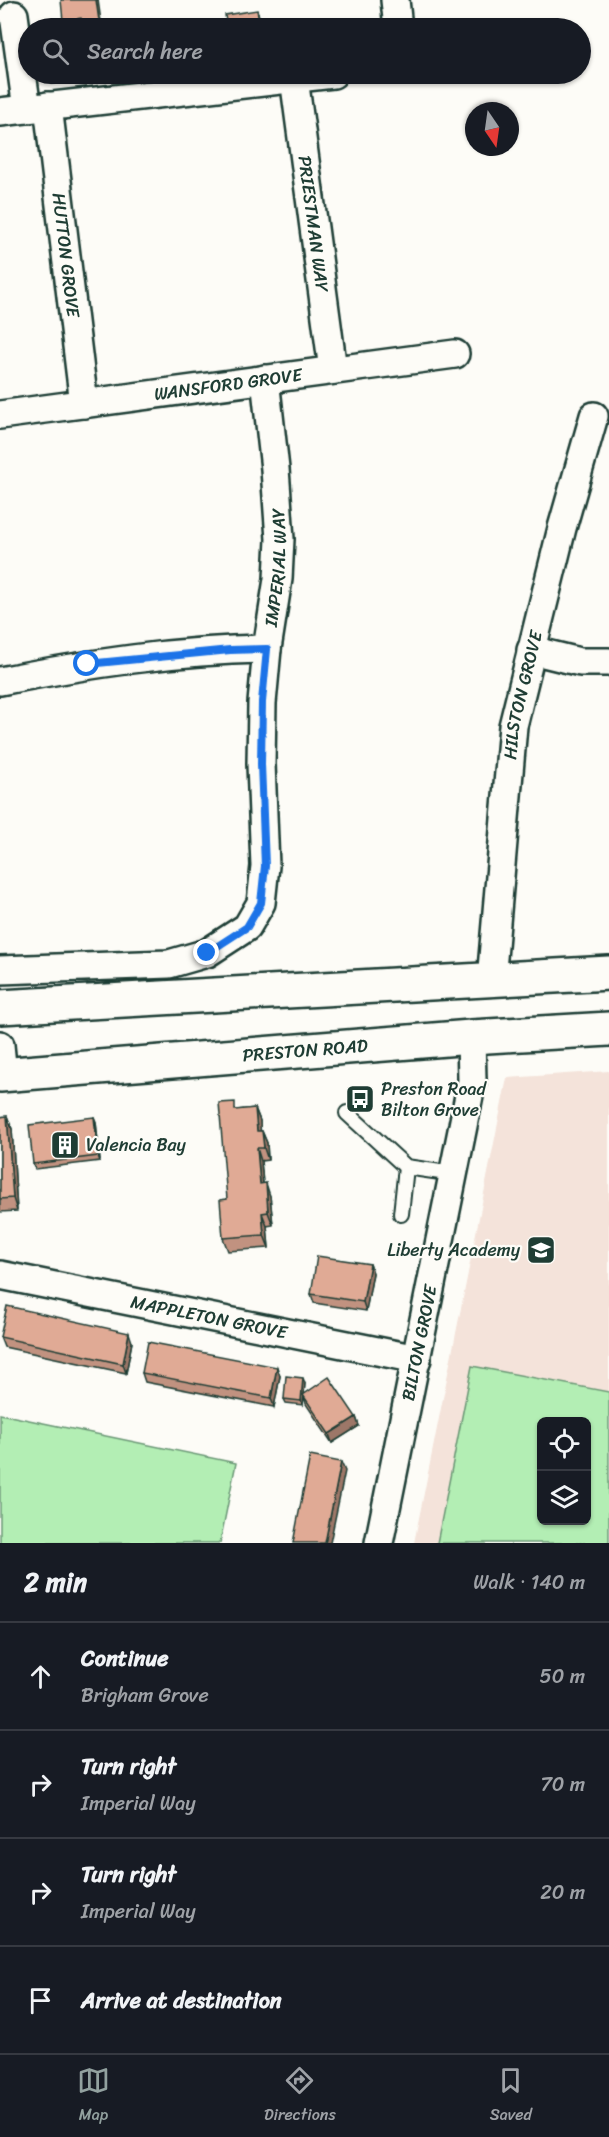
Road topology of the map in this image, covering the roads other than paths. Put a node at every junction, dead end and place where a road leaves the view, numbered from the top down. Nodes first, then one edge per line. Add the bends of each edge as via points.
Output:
1 (394, 0) edge
2 (14, 15) dead end
3 (397, 18) edge
4 (18, 31) edge
5 (31, 84) edge
6 (241, 84) edge
7 (295, 84) edge
8 (37, 107) junction
9 (0, 112) edge
10 (455, 354) dead end
11 (333, 370) junction
12 (265, 379) junction
13 (84, 404) junction
14 (0, 415) edge
15 (594, 416) dead end
16 (267, 649) junction
17 (531, 650) junction
18 (609, 662) edge
19 (0, 681) edge
20 (0, 970) edge
21 (609, 973) edge
22 (491, 981) junction
23 (0, 1007) edge
24 (609, 1029) edge
25 (471, 1037) junction
26 (1, 1065) edge
27 (347, 1113) dead end
28 (406, 1167) junction
29 (454, 1174) junction
30 (400, 1214) dead end
31 (0, 1275) edge
32 (417, 1359) junction
33 (379, 1543) edge

1 - 3 street
2 - 4 street, HUTTON GROVE
5 - 8 street, HUTTON GROVE
6 - 8 street
7 - 11 street, PRIESTMAN WAY
8 - 9 street
8 - 13 street, HUTTON GROVE
10 - 11 street, WANSFORD GROVE
11 - 12 street, WANSFORD GROVE
12 - 13 street, WANSFORD GROVE
12 - 16 street, IMPERIAL WAY via 280,539
13 - 14 street, WANSFORD GROVE
15 - 17 street, HILSTON GROVE
16 - 19 street via 87,664
16 - 20 street, IMPERIAL WAY via 261,764 265,866 261,903 247,927 207,953 169,964
17 - 18 street via 580,662
17 - 22 street, HILSTON GROVE via 513,726
21 - 22 street
22 - 23 street
24 - 25 street, PRESTON ROAD
25 - 26 street, PRESTON ROAD
25 - 29 street, BILTON GROVE via 472,1082
27 - 28 lane
28 - 29 lane
28 - 30 lane
29 - 32 street, BILTON GROVE
31 - 32 street, MAPPLETON GROVE
32 - 33 street, BILTON GROVE

